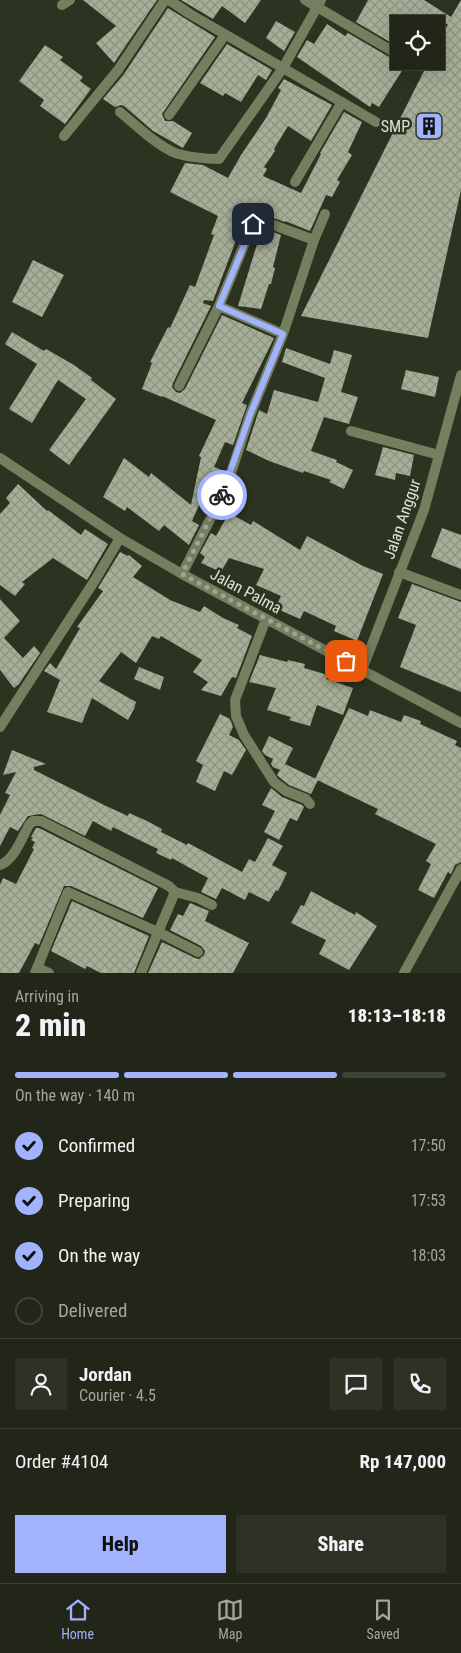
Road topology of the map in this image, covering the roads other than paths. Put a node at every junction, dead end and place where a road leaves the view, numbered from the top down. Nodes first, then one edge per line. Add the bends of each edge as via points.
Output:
1 (165, 0) edge
2 (169, 0) edge
3 (305, 0) edge
4 (319, 4) edge
5 (225, 35) junction
6 (390, 49) edge
7 (283, 68) junction
8 (342, 102) junction
9 (120, 112) dead end
10 (169, 115) dead end
11 (376, 122) dead end
12 (64, 136) dead end
13 (295, 182) dead end
14 (325, 214) dead end
15 (314, 240) junction
16 (219, 306) junction
17 (283, 334) junction
18 (461, 375) edge
19 (179, 386) dead end
20 (351, 431) dead end
21 (439, 455) junction
22 (0, 458) edge
23 (120, 538) junction
24 (400, 572) junction
25 (182, 574) junction
26 (461, 595) edge
27 (266, 619) junction
28 (362, 670) junction
29 (2, 721) edge
30 (461, 722) edge
31 (310, 804) dead end
32 (0, 865) edge
33 (461, 870) edge
34 (175, 892) junction
35 (212, 905) dead end
36 (158, 932) junction
37 (198, 952) dead end
38 (36, 970) edge
39 (49, 973) edge
40 (141, 973) edge
41 (404, 973) edge

1 - 12 street via 118,70
2 - 5 street
3 - 4 street
4 - 6 street
4 - 7 street
5 - 7 street
5 - 10 street
7 - 8 street
7 - 9 street via 220,158 175,153
8 - 11 street
8 - 13 street
14 - 15 street
15 - 16 street via 265,221 255,222
15 - 17 street
16 - 17 street
16 - 19 street
17 - 25 street via 218,504
18 - 21 street, Jalan Anggur
20 - 21 street
21 - 24 street, Jalan Anggur via 424,510
22 - 23 street, Jalan Palma
23 - 25 street, Jalan Palma
23 - 29 street
24 - 26 street
24 - 28 street, Jalan Anggur
25 - 27 street, Jalan Palma
27 - 28 street, Jalan Palma
27 - 31 street via 235,700 236,716 244,735 274,782
28 - 30 street, Jalan Palma
32 - 34 street via 11,857 32,821 41,821
33 - 41 street
34 - 35 street
34 - 36 street
36 - 37 street
36 - 38 street via 68,892
36 - 40 street
38 - 39 street

